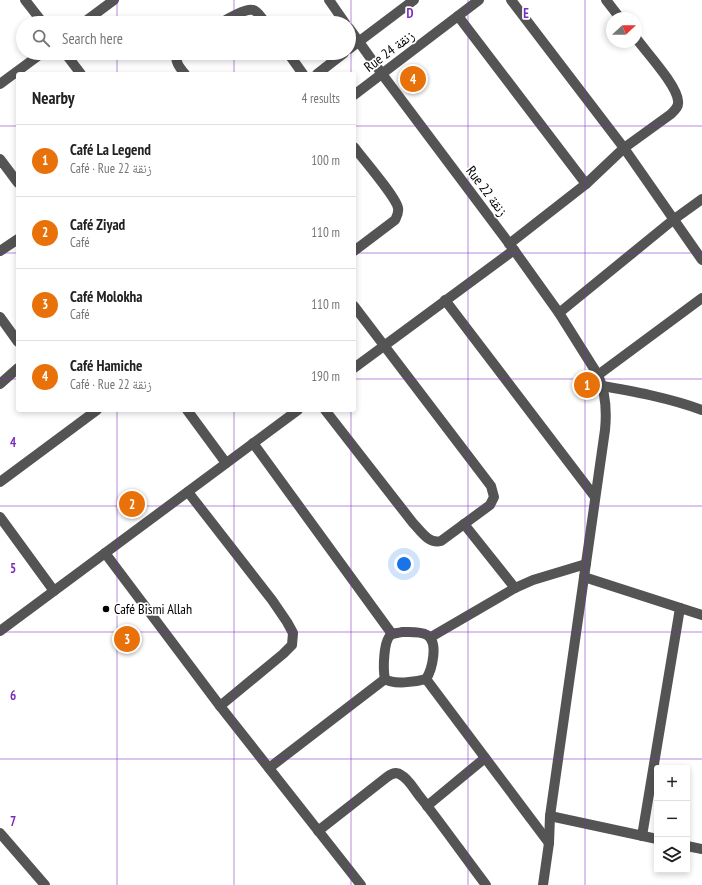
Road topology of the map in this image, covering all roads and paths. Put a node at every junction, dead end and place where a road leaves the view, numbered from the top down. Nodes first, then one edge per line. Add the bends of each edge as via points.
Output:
1 (25, 0) edge
2 (114, 0) edge
3 (329, 0) edge
4 (414, 0) edge
5 (479, 0) edge
6 (511, 0) edge
7 (606, 0) edge
8 (615, 12) edge
9 (38, 16) edge
10 (92, 16) edge
11 (233, 16) edge
12 (261, 16) edge
13 (340, 16) edge
14 (458, 16) junction
15 (356, 38) edge
16 (359, 42) junction
17 (356, 44) edge
18 (642, 46) edge
19 (33, 60) edge
20 (70, 60) edge
21 (177, 60) edge
22 (293, 60) edge
23 (335, 60) edge
24 (16, 72) edge
25 (16, 72) edge
26 (79, 72) edge
27 (184, 72) edge
28 (302, 72) edge
29 (319, 72) edge
30 (382, 74) junction
31 (0, 84) edge
32 (356, 94) edge
33 (624, 148) junction
34 (356, 150) edge
35 (0, 159) edge
36 (16, 180) edge
37 (586, 184) junction
38 (702, 199) edge
39 (673, 220) junction
40 (16, 240) edge
41 (512, 247) junction
42 (356, 250) edge
43 (0, 251) edge
44 (702, 260) edge
45 (702, 298) edge
46 (445, 300) junction
47 (356, 309) edge
48 (559, 313) junction
49 (0, 318) edge
50 (16, 339) edge
51 (383, 346) junction
52 (356, 366) edge
53 (16, 370) edge
54 (598, 375) junction
55 (0, 384) edge
56 (603, 386) junction
57 (702, 410) edge
58 (94, 412) edge
59 (188, 412) edge
60 (295, 412) edge
61 (327, 412) edge
62 (253, 443) junction
63 (226, 463) junction
64 (0, 482) edge
65 (188, 492) junction
66 (595, 497) junction
67 (0, 517) edge
68 (464, 524) junction
69 (105, 553) junction
70 (586, 564) junction
71 (584, 577) junction
72 (515, 588) junction
73 (54, 591) junction
74 (680, 608) junction
75 (702, 613) edge
76 (0, 631) edge
77 (392, 634) junction
78 (431, 637) junction
79 (385, 679) junction
80 (426, 679) junction
81 (220, 706) junction
82 (485, 758) junction
83 (268, 768) junction
84 (427, 806) junction
85 (550, 816) junction
86 (318, 831) junction
87 (0, 833) edge
88 (642, 836) junction
89 (654, 838) edge
90 (549, 843) junction
91 (690, 847) edge
92 (702, 849) edge
93 (45, 885) edge
94 (360, 885) edge
95 (486, 885) edge
96 (543, 885) edge

1 - 9 street
2 - 10 street
3 - 13 street
4 - 16 street, Rue 24 زنقة
5 - 14 street, Rue 24 زنقة
6 - 33 street
7 - 8 street
11 - 12 street via 254,10
14 - 30 street, Rue 24 زنقة
14 - 37 street
15 - 16 street, Rue 22 زنقة
16 - 17 street, Rue 24 زنقة
16 - 30 street, Rue 22 زنقة
18 - 33 street via 668,80 676,94 678,105 671,114
19 - 24 street
20 - 26 street
21 - 27 street
22 - 28 street
23 - 29 street, Rue 24 زنقة
25 - 31 street
30 - 32 street, Rue 24 زنقة
30 - 41 street, Rue 22 زنقة
33 - 37 street
33 - 39 street
34 - 42 street via 393,197 398,208 395,220
35 - 36 street
37 - 41 street
38 - 39 street
39 - 44 street
39 - 48 street
40 - 43 street
41 - 46 street
41 - 48 street, Rue 22 زنقة
45 - 54 street
46 - 51 street
46 - 66 street
47 - 51 street
48 - 54 street, Rue 22 زنقة
49 - 50 street
51 - 52 street
51 - 68 street via 492,486 494,497 490,505
53 - 55 street
54 - 56 street, Rue 22 زنقة
56 - 57 street via 648,394
56 - 66 street, Rue 22 زنقة via 607,415
58 - 64 street
59 - 63 street
60 - 62 street
61 - 68 street via 429,540 441,541
62 - 63 street
62 - 77 street
63 - 65 street
65 - 69 street
65 - 81 street via 272,600 293,633 292,645
66 - 70 street, Rue 22 زنقة
67 - 73 street
68 - 72 street
69 - 73 street
69 - 81 street
70 - 71 street, Rue 22 زنقة
70 - 72 street
71 - 74 street
71 - 85 street, Rue 22 زنقة
72 - 78 street
73 - 76 street
74 - 75 street
74 - 88 street
77 - 78 street via 418,633
77 - 79 street via 386,647 383,667
78 - 80 street via 432,664
79 - 80 street via 394,682
79 - 83 street
80 - 82 street
81 - 83 street
82 - 84 street
82 - 90 street
83 - 86 street
84 - 86 street via 401,775 391,773
84 - 95 street
85 - 88 street
85 - 90 street, Rue 22 زنقة
86 - 94 street
87 - 93 street
88 - 89 street
90 - 96 street, Rue 22 زنقة
91 - 92 street

